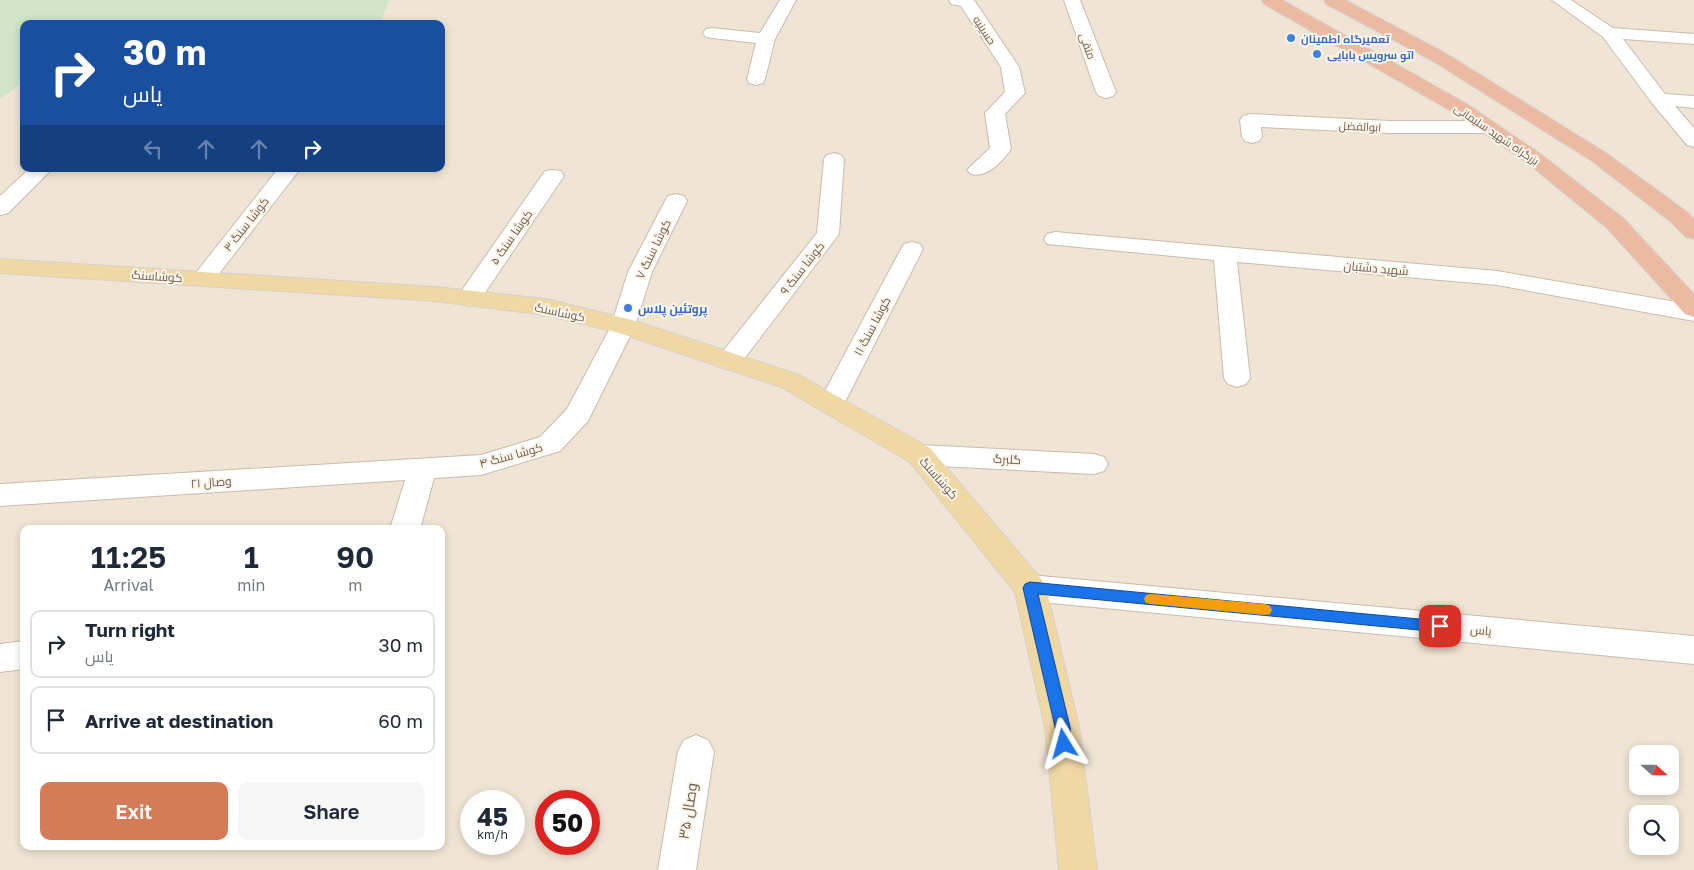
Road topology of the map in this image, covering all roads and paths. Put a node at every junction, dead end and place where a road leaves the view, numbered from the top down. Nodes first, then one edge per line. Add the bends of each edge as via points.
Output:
1 (788, 0) edge
2 (957, 0) edge
3 (1072, 0) edge
4 (1270, 0) edge
5 (1332, 0) edge
6 (1560, 0) edge
7 (712, 33) dead end
8 (1609, 33) junction
9 (766, 39) junction
10 (1694, 39) edge
11 (756, 79) dead end
12 (1106, 92) dead end
13 (1659, 99) junction
14 (1694, 102) edge
15 (1487, 127) junction
16 (1252, 137) dead end
17 (1694, 141) edge
18 (834, 159) dead end
19 (978, 170) dead end
20 (38, 172) edge
21 (287, 172) edge
22 (553, 176) dead end
23 (676, 202) dead end
24 (0, 208) edge
25 (1694, 232) edge
26 (1055, 239) dead end
27 (912, 249) dead end
28 (1225, 255) junction
29 (0, 266) edge
30 (203, 278) junction
31 (469, 298) junction
32 (1694, 311) edge
33 (623, 326) junction
34 (730, 361) junction
35 (1237, 378) dead end
36 (832, 404) junction
37 (920, 455) junction
38 (1094, 464) dead end
39 (423, 468) junction
40 (0, 495) edge
41 (405, 525) edge
42 (1030, 588) junction
43 (1694, 650) edge
44 (20, 656) edge
45 (0, 658) edge
46 (696, 751) dead end
47 (677, 870) edge
48 (1078, 870) edge

1 - 9 street
2 - 19 street, حسینیه via 967,2 1010,67 1015,93 995,113 1001,149
3 - 12 street, متقی
4 - 15 highway, بزرگراه شهید سلیمانی via 1460,108
5 - 25 highway via 1438,57 1599,157
6 - 8 street
7 - 9 street
8 - 10 street
8 - 13 street
9 - 11 street
13 - 14 street
13 - 17 street
15 - 16 street, ابوالفضل via 1390,127 1250,120
15 - 32 highway, بزرگراه شهید سلیمانی via 1615,223
18 - 34 street, کوشا سنگ ۹ via 828,234
20 - 24 street
21 - 30 street, کوشا سنگ ۳
22 - 31 street, کوشا سنگ ۵
23 - 33 street, کوشا سنگ ۷ via 640,272
26 - 28 street, شهید دشتبان
27 - 36 street, ۱۱ کوشا سنگ
28 - 32 street, شهید دشتبان via 1497,278
28 - 35 street
29 - 30 main road, کوشاسنگ
30 - 31 main road, کوشاسنگ
31 - 33 main road, کوشاسنگ via 546,308
33 - 34 main road, کوشاسنگ
33 - 39 street, کوشا سنگ ۴ via 578,414 550,444 481,465
34 - 36 main road, کوشاسنگ via 790,381
36 - 37 main road, کوشاسنگ
37 - 38 street, گلبرگ
37 - 42 main road, کوشاسنگ
39 - 40 street, وصال ۲۱
39 - 41 street
42 - 43 street, یاس
42 - 48 main road via 1062,727
44 - 45 street
46 - 47 street, وصال ۳۵

